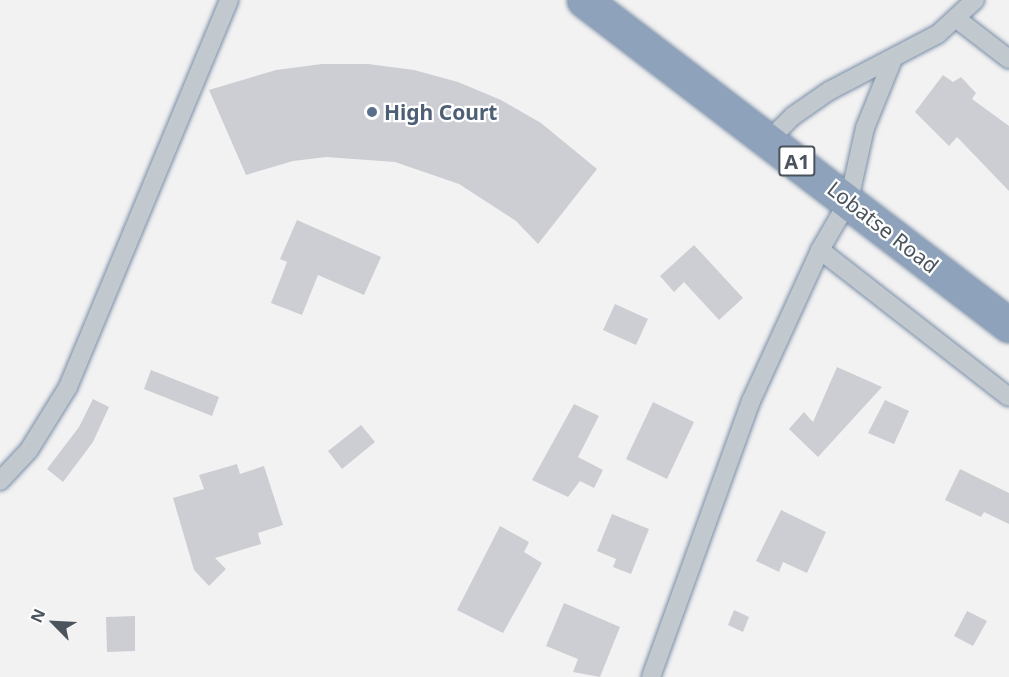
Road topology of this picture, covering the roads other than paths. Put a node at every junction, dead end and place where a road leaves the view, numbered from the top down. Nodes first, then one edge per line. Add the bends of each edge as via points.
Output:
1 (229, 0) edge
2 (584, 0) edge
3 (975, 0) edge
4 (957, 19) junction
5 (893, 59) junction
6 (1009, 59) edge
7 (769, 140) junction
8 (849, 200) junction
9 (820, 250) junction
10 (1009, 325) edge
11 (1009, 397) edge
12 (0, 481) edge
13 (651, 677) edge

1 - 12 street via 75,374 29,450
2 - 7 highway, Lobatse Road / A1
3 - 4 street
4 - 5 street
4 - 6 street
5 - 7 street via 821,97 793,116
5 - 8 street via 865,128
7 - 8 highway, Lobatse Road / A1
8 - 9 street
8 - 10 highway, Lobatse Road / A1
9 - 11 street
9 - 13 street via 751,401

